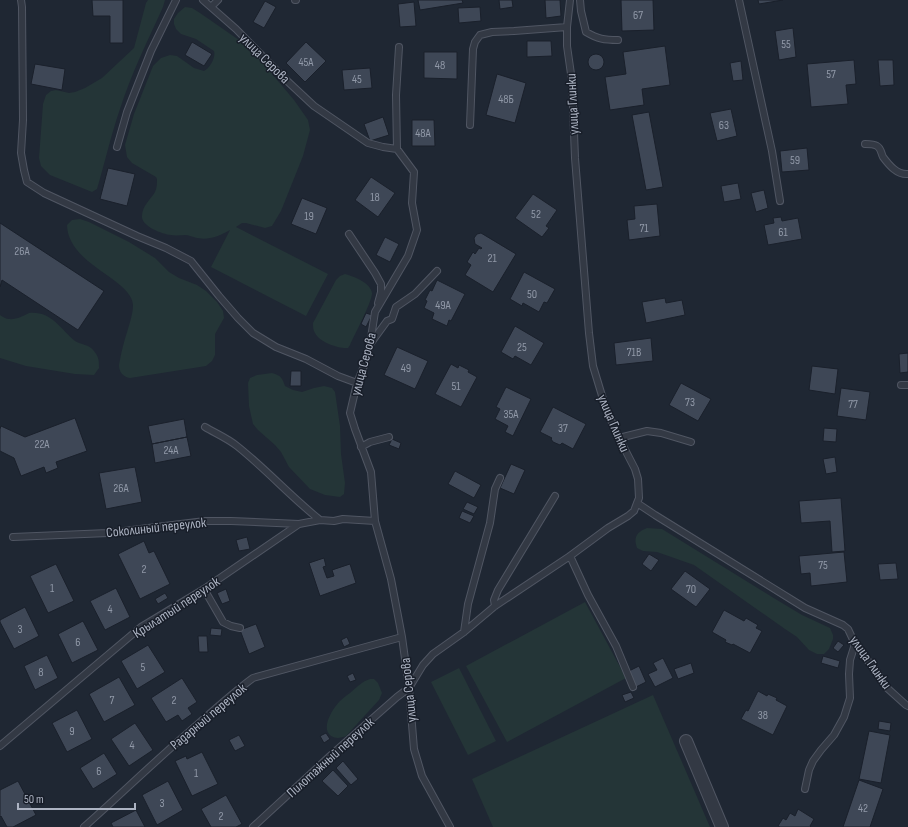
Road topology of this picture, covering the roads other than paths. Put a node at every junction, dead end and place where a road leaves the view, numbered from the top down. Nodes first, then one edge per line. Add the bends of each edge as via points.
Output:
1 (21, 0) edge
2 (176, 0) edge
3 (203, 0) edge
4 (218, 0) edge
5 (570, 0) edge
6 (580, 0) edge
7 (739, 0) edge
8 (211, 7) junction
9 (567, 27) junction
10 (618, 40) dead end
11 (399, 47) dead end
12 (470, 125) dead end
13 (865, 144) dead end
14 (117, 147) dead end
15 (397, 149) junction
16 (908, 174) edge
17 (780, 201) dead end
18 (348, 234) dead end
19 (437, 271) dead end
20 (375, 312) junction
21 (370, 344) junction
22 (356, 383) junction
23 (901, 385) dead end
24 (908, 385) edge
25 (205, 427) dead end
26 (389, 437) dead end
27 (619, 438) junction
28 (691, 442) dead end
29 (361, 447) junction
30 (500, 478) dead end
31 (555, 496) dead end
32 (637, 504) junction
33 (320, 520) junction
34 (375, 521) junction
35 (299, 524) junction
36 (13, 537) dead end
37 (570, 556) junction
38 (204, 589) junction
39 (495, 606) junction
40 (240, 628) dead end
41 (464, 632) junction
42 (402, 637) junction
43 (855, 644) junction
44 (633, 687) dead end
45 (409, 688) junction
46 (907, 706) edge
47 (686, 741) dead end
48 (0, 746) edge
49 (805, 789) dead end
50 (84, 827) edge
51 (253, 827) edge
52 (450, 827) edge
53 (722, 827) edge

1 - 22 lane via 21,153 27,182 44,193 191,261 253,333 276,347
2 - 14 lane via 151,51 127,112
3 - 8 lane, улица Серова
4 - 8 lane
5 - 9 lane, улица Глинки
6 - 10 lane via 586,32 600,39
7 - 17 lane via 772,151
8 - 15 lane, улица Серова via 314,106 368,143
9 - 12 lane via 480,35 473,49
9 - 27 lane, улица Глинки via 575,158 593,366 606,409
11 - 15 lane via 396,95
13 - 16 lane via 877,146 895,170
15 - 20 lane, улица Серова via 414,172 412,203 417,230 408,256
18 - 20 lane via 381,284
19 - 21 lane via 415,294 396,307 392,319 387,321
20 - 21 lane, улица Серова
21 - 22 lane, улица Серова
22 - 29 lane, улица Серова via 350,413
23 - 24 lane
25 - 33 lane via 235,444
26 - 29 lane
27 - 28 lane via 647,432 661,433
27 - 32 lane, улица Глинки via 638,479
29 - 34 lane, улица Серова via 371,472
30 - 41 lane via 468,604
31 - 39 lane via 498,590 494,600
32 - 37 lane via 628,516
32 - 43 lane, улица Глинки via 800,604 843,625 848,629
33 - 34 lane, Крылатый переулок
33 - 35 lane, Крылатый переулок
34 - 42 lane, улица Серова via 392,579
35 - 36 lane, Соколиный переулок via 206,521 108,533
35 - 38 lane, Крылатый переулок
37 - 39 lane
37 - 44 lane via 616,646
38 - 40 lane via 223,622
38 - 48 lane, Крылатый переулок via 141,627
39 - 41 lane
41 - 45 lane via 433,654
42 - 45 lane, улица Серова
42 - 50 lane, Радарный переулок via 253,678
43 - 46 lane, улица Глинки via 886,688
43 - 49 lane via 850,660 850,698 844,718 813,761
45 - 51 lane, Пилотажный переулок
45 - 52 lane, улица Серова via 414,749 422,776
47 - 53 street

